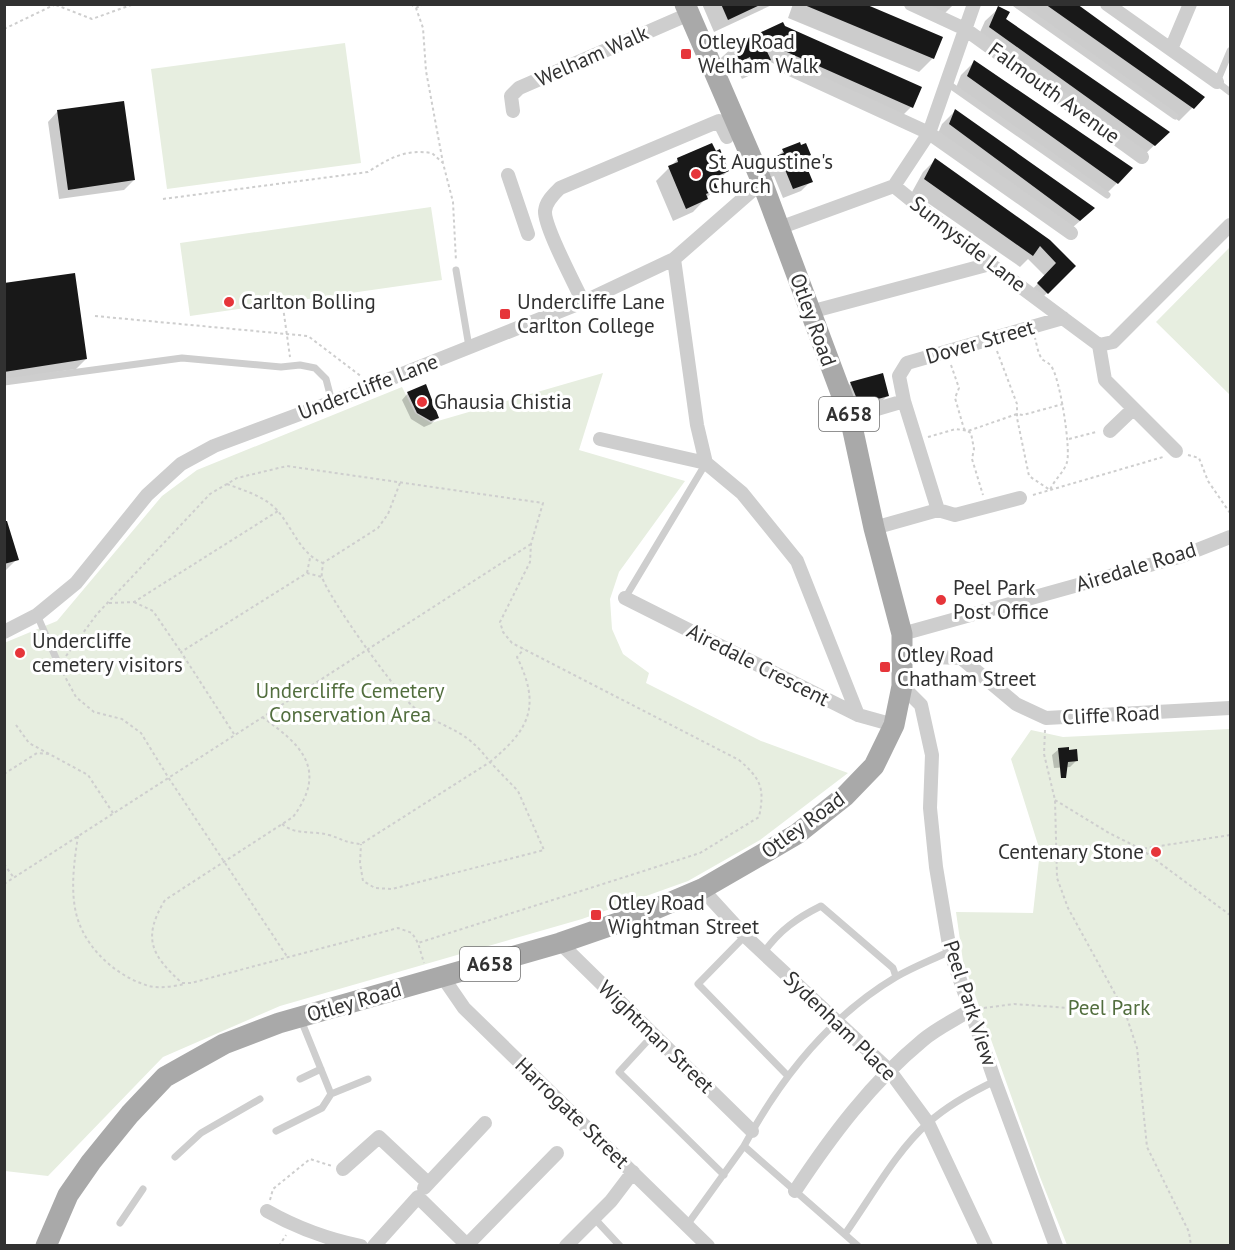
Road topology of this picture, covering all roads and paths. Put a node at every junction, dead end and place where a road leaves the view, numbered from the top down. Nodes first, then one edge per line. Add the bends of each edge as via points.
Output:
1 (134, 4) edge
2 (411, 4) edge
3 (424, 4) edge
4 (911, 4) edge
5 (974, 4) edge
6 (1016, 4) edge
7 (1107, 4) edge
8 (1190, 4) edge
9 (56, 5) edge
10 (416, 8) junction
11 (687, 9) edge
12 (4, 29) edge
13 (965, 29) junction
14 (1172, 50) junction
15 (1230, 51) edge
16 (790, 69) dead end
17 (945, 82) junction
18 (1217, 82) junction
19 (1230, 92) edge
20 (513, 111) dead end
21 (1175, 116) dead end
22 (929, 133) junction
23 (727, 137) dead end
24 (1142, 157) dead end
25 (442, 163) junction
26 (508, 175) dead end
27 (762, 182) junction
28 (894, 186) junction
29 (1107, 195) dead end
30 (163, 199) dead end
31 (545, 212) junction
32 (524, 220) junction
33 (1230, 225) edge
34 (779, 228) junction
35 (1071, 233) dead end
36 (528, 234) dead end
37 (674, 259) junction
38 (990, 264) junction
39 (456, 270) joint
40 (583, 302) junction
41 (283, 307) dead end
42 (810, 312) junction
43 (95, 316) dead end
44 (1063, 318) junction
45 (1032, 327) junction
46 (286, 334) junction
47 (993, 338) junction
48 (1099, 345) junction
49 (469, 347) junction
50 (946, 351) junction
51 (291, 366) junction
52 (4, 382) edge
53 (374, 386) junction
54 (904, 401) junction
55 (332, 402) junction
56 (1063, 404) junction
57 (1133, 408) junction
58 (1017, 414) junction
59 (850, 417) junction
60 (968, 431) junction
61 (1110, 432) joint
62 (600, 439) dead end
63 (1068, 439) junction
64 (916, 440) junction
65 (1176, 452) junction
66 (706, 463) junction
67 (400, 483) junction
68 (227, 484) junction
69 (1050, 490) junction
70 (1020, 498) joint
71 (986, 507) junction
72 (938, 510) junction
73 (278, 511) junction
74 (1230, 513) edge
75 (874, 528) junction
76 (1230, 537) edge
77 (531, 544) junction
78 (310, 558) junction
79 (323, 563) junction
80 (307, 573) junction
81 (322, 577) junction
82 (625, 598) joint
83 (134, 602) junction
84 (108, 603) junction
85 (37, 615) junction
86 (4, 632) edge
87 (902, 634) junction
88 (368, 648) junction
89 (524, 649) junction
90 (181, 652) junction
91 (903, 656) junction
92 (59, 665) junction
93 (902, 686) junction
94 (1230, 708) edge
95 (858, 715) junction
96 (262, 717) junction
97 (1046, 718) junction
98 (16, 725) dead end
99 (894, 725) junction
100 (234, 735) junction
101 (53, 755) junction
102 (490, 762) junction
103 (4, 774) edge
104 (168, 777) junction
105 (1055, 800) junction
106 (113, 813) junction
107 (282, 824) junction
108 (1230, 835) edge
109 (78, 836) junction
110 (361, 844) junction
111 (1141, 849) junction
112 (223, 861) junction
113 (4, 864) edge
114 (14, 878) junction
115 (4, 884) edge
116 (702, 889) junction
117 (1230, 915) edge
118 (745, 936) junction
119 (418, 943) junction
120 (560, 943) junction
121 (950, 951) junction
122 (764, 952) junction
123 (288, 958) junction
124 (896, 977) junction
125 (435, 978) junction
126 (191, 983) junction
127 (970, 1010) junction
128 (1125, 1012) junction
129 (300, 1018) junction
130 (835, 1023) junction
131 (653, 1035) junction
132 (321, 1068) junction
133 (889, 1070) junction
134 (787, 1075) junction
135 (368, 1078) dead end
136 (300, 1079) dead end
137 (995, 1081) junction
138 (331, 1094) junction
139 (260, 1099) dead end
140 (485, 1123) dead end
141 (928, 1123) junction
142 (276, 1131) dead end
143 (752, 1131) junction
144 (744, 1146) junction
145 (557, 1153) dead end
146 (175, 1156) dead end
147 (343, 1169) joint
148 (633, 1172) junction
149 (724, 1175) junction
150 (428, 1183) junction
151 (143, 1189) dead end
152 (795, 1191) junction
153 (418, 1197) junction
154 (267, 1211) joint
155 (594, 1218) junction
156 (120, 1223) dead end
157 (687, 1225) junction
158 (845, 1234) junction
159 (46, 1245) edge
160 (361, 1245) edge
161 (374, 1245) edge
162 (467, 1245) edge
163 (566, 1245) edge
164 (620, 1245) edge
165 (708, 1245) edge
166 (858, 1245) edge
167 (986, 1245) edge
168 (1056, 1245) edge
169 (1191, 1245) edge

1 - 9 path via 92,19
2 - 10 path
3 - 10 path
4 - 13 street, Falmouth Avenue
5 - 13 street
6 - 21 lane
7 - 14 street
8 - 14 street
9 - 12 path
10 - 25 path via 423,28 426,71
11 - 20 street, Welham Walk via 519,88 511,96
11 - 27 main road, Otley Road / A658
13 - 17 street
13 - 24 street, Falmouth Avenue
14 - 18 street
15 - 18 lane
16 - 22 street
17 - 22 street
17 - 29 lane
18 - 19 lane
22 - 28 street
22 - 35 street
23 - 31 street via 719,121 560,188 549,199
25 - 30 path via 432,153 403,153 368,172
25 - 39 path via 453,202
26 - 32 street
27 - 34 main road, Otley Road / A658
27 - 37 street, Undercliffe Lane
28 - 34 street
28 - 38 street, Sunnyside Lane
31 - 32 street
31 - 40 street
32 - 36 street
33 - 48 street via 1113,342
34 - 42 main road, Otley Road / A658
37 - 40 street, Undercliffe Lane
37 - 66 street via 697,425
38 - 42 street
38 - 44 street, Sunnyside Lane
39 - 49 lane
40 - 49 street, Undercliffe Lane
41 - 46 path
42 - 59 main road, Otley Road / A658
43 - 46 path
44 - 45 street, Dover Street
44 - 48 street, Sunnyside Lane
45 - 47 street, Dover Street
45 - 56 path via 1041,358 1052,366
46 - 51 path
46 - 53 path via 308,336
47 - 50 street, Dover Street
47 - 58 path via 1017,404
48 - 57 street via 1105,380
49 - 53 street, Undercliffe Lane
50 - 54 street, Dover Street via 907,363 899,376
50 - 60 path via 959,388 955,398
51 - 52 lane via 182,358
51 - 55 lane via 315,368 326,379
53 - 55 street, Undercliffe Lane
54 - 59 street
54 - 64 street, Dover Street
55 - 85 street, Undercliffe Lane via 214,446 181,464 147,495 76,583
56 - 58 path
56 - 63 path
57 - 61 street
57 - 65 street
58 - 60 path
58 - 69 path via 1029,476
59 - 75 main road, Otley Road / A658
60 - 64 path via 956,429
60 - 71 path
61 - 63 path via 1102,430
62 - 66 street
63 - 69 path via 1067,463
64 - 72 street, Dover Street
65 - 69 path
65 - 74 path via 1199,458 1208,481
66 - 82 lane
66 - 95 street via 742,493 797,561
67 - 68 path via 287,466
67 - 77 path via 543,503
67 - 79 path via 378,528
68 - 73 path via 265,498
68 - 84 path via 210,494
69 - 70 path
70 - 71 street
71 - 72 street via 955,515
72 - 75 street
73 - 78 path
73 - 83 path
75 - 87 main road, Otley Road / A658
76 - 87 street, Airedale Road via 1182,556
77 - 88 path
77 - 89 path via 530,562 500,622 512,643
78 - 79 path
78 - 80 path
79 - 81 path
80 - 81 path
80 - 90 path
81 - 88 path
82 - 95 street, Airedale Crescent
83 - 84 path
83 - 90 path via 153,611
84 - 92 path
85 - 86 street, Undercliffe Lane
85 - 92 lane
87 - 91 main road, Otley Road / A658
88 - 96 path
88 - 102 path via 415,708 460,731 478,745
89 - 102 path via 517,657 530,697 528,719 514,742
89 - 119 path via 739,760 758,776 763,801 759,817 700,853
90 - 100 path
91 - 93 main road, Otley Road / A658
91 - 97 street, Cliffe Road via 961,658 1017,704
92 - 104 path via 76,697 94,712 122,719 141,733
93 - 99 main road, Otley Road / A658
93 - 121 street, Peel Park View via 921,705 932,755 930,808
94 - 97 street, Cliffe Road
95 - 99 street, Airedale Crescent
96 - 100 path
96 - 107 path via 300,748 308,765 306,799 293,817
97 - 105 path via 1044,754
98 - 101 path via 29,743
99 - 116 main road, Otley Road / A658 via 874,765 845,796 797,834
100 - 104 path
101 - 103 path via 37,753
101 - 106 path via 88,775
102 - 110 path
102 - 110 path via 518,791 544,850 392,889 375,888 363,881
104 - 106 path
104 - 112 path
105 - 111 path
105 - 128 path via 1057,878 1068,908
106 - 109 path
107 - 110 path via 292,832 330,835 344,843
107 - 112 path
108 - 111 path
109 - 114 path
109 - 126 path via 72,873 79,922 96,954 126,976 150,987
111 - 117 path
112 - 123 path
112 - 126 path via 165,900 151,933 158,960 183,983
113 - 114 path
114 - 115 path
116 - 118 street, Sydenham Place
116 - 120 main road, Otley Road / A658
118 - 122 street, Sydenham Place
118 - 134 lane via 698,984
119 - 123 path via 412,933 398,928
119 - 125 path
120 - 125 main road, Otley Road / A658
120 - 131 street, Wightman Street
121 - 124 lane
121 - 127 street, Peel Park View
122 - 124 lane via 777,934 822,906 893,968
122 - 130 street, Sydenham Place
123 - 126 path
124 - 130 lane
125 - 129 main road, Otley Road / A658
125 - 148 street, Harrogate Street
127 - 128 path via 1014,1004
127 - 133 street via 925,1038
127 - 137 street, Peel Park View
128 - 169 path via 1137,1048 1147,1147 1189,1232
129 - 132 lane
129 - 159 main road, Otley Road / A658 via 224,1044 165,1077 91,1161 68,1195
130 - 133 street, Sydenham Place
130 - 134 lane
131 - 143 street, Wightman Street
131 - 149 lane via 619,1072
132 - 136 lane
132 - 138 lane
133 - 141 street, Sydenham Place
133 - 152 street via 848,1113
134 - 143 lane
135 - 138 lane
137 - 141 lane
137 - 168 street, Peel Park View
138 - 142 lane via 321,1108
139 - 146 lane via 201,1133
140 - 150 street
141 - 158 lane
141 - 167 street, Sydenham Place
143 - 144 lane
144 - 149 lane
144 - 152 lane
145 - 162 street
147 - 150 street via 379,1137
147 - 154 path via 310,1160 273,1189
148 - 155 street
148 - 157 street, Harrogate Street
149 - 157 lane
150 - 153 street
151 - 156 lane
152 - 158 lane
153 - 161 street
153 - 162 street
154 - 160 street via 336,1241
155 - 163 street
155 - 164 lane
157 - 165 street, Harrogate Street
158 - 166 lane

